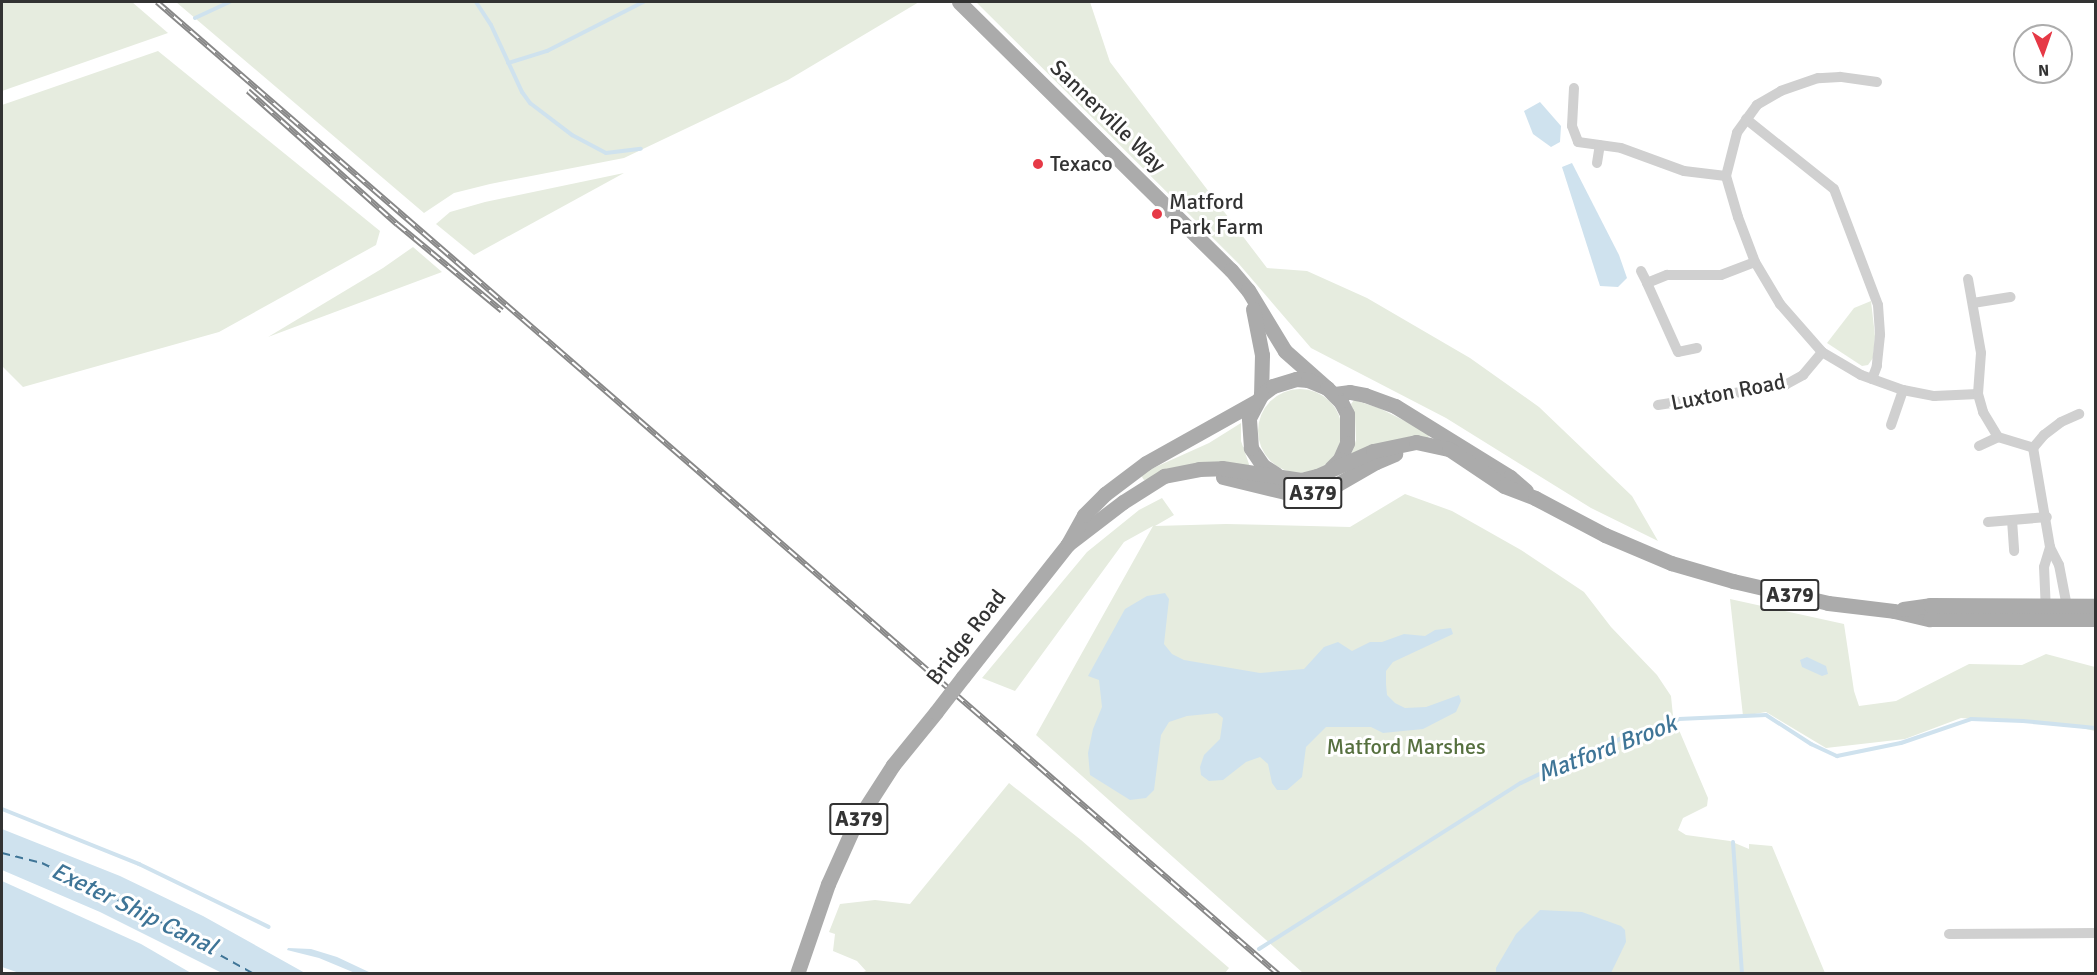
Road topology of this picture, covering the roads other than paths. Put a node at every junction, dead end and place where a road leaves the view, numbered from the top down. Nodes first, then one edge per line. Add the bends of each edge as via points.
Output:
1 (959, 2) edge
2 (1878, 82) dead end
3 (1574, 88) dead end
4 (1746, 118) junction
5 (1600, 145) junction
6 (1597, 163) dead end
7 (1726, 176) junction
8 (1755, 262) junction
9 (1641, 271) dead end
10 (1968, 279) dead end
11 (1647, 283) junction
12 (1248, 290) junction
13 (2011, 297) dead end
14 (1973, 303) junction
15 (1697, 348) dead end
16 (1822, 352) junction
17 (1872, 379) junction
18 (1903, 390) junction
19 (1331, 391) junction
20 (1978, 394) junction
21 (1259, 398) junction
22 (1658, 405) dead end
23 (2079, 414) dead end
24 (1892, 425) dead end
25 (1998, 437) junction
26 (1978, 446) dead end
27 (2033, 448) junction
28 (1473, 466) junction
29 (1329, 470) junction
30 (1285, 478) junction
31 (1144, 490) junction
32 (1535, 498) junction
33 (2047, 517) junction
34 (2012, 520) junction
35 (1988, 522) dead end
36 (1068, 544) junction
37 (2050, 547) junction
38 (2014, 551) dead end
39 (2096, 606) edge
40 (2068, 613) junction
41 (2046, 614) junction
42 (2096, 619) edge
43 (2096, 933) edge
44 (1949, 934) dead end
45 (797, 974) edge

1 - 12 main road, Sannerville Way / A379 via 1145,183
2 - 4 street via 1839,77 1809,80 1762,101
3 - 5 street via 1572,126 1578,142
4 - 7 street via 1737,133
4 - 17 street via 1834,189 1878,305 1880,334
5 - 6 street
5 - 7 street via 1621,148 1684,171
7 - 8 street
8 - 11 street via 1721,275 1667,275
8 - 16 street via 1791,319
9 - 11 street
10 - 14 street
11 - 15 street via 1678,352
12 - 19 main road, Sannerville Way / A379 via 1285,351
12 - 21 main road, Sannerville Way / A379 via 1262,355
13 - 14 street
14 - 20 street via 1981,353
16 - 17 street
16 - 22 street, Luxton Road via 1803,375 1785,385
17 - 18 street
18 - 20 street via 1934,396
18 - 24 street
19 - 21 main road, A379 via 1296,379 1273,386
19 - 29 main road, A379 via 1347,414 1349,435 1340,459
19 - 32 main road, A379 via 1365,395 1395,406 1510,477
20 - 25 street
21 - 30 main road, A379 via 1248,428 1251,448 1263,466
21 - 36 main road, Bridge Road / A379 via 1123,479 1084,515
23 - 27 street via 2061,422
25 - 26 street
25 - 27 street
27 - 33 street
28 - 29 main road, A379 via 1449,449 1416,442 1373,451
28 - 31 main road, A379 via 1444,454 1412,450 1310,493 1285,492 1213,477 1186,478
28 - 32 main road, A379 via 1504,486
29 - 30 main road, A379 via 1301,480
30 - 31 main road, A379 via 1236,469 1199,469 1164,476
31 - 36 main road, A379
32 - 41 main road, A379 via 1605,535 1694,570 1828,603 1894,611 1930,605
33 - 34 street
33 - 37 street
34 - 35 street
34 - 38 street
36 - 45 main road, Bridge Road / A379, bridge via 893,765 855,824 828,885
37 - 40 street via 2059,565
37 - 41 street via 2044,567
39 - 40 main road, A379
40 - 41 main road, A379
40 - 42 main road, A379
43 - 44 street

